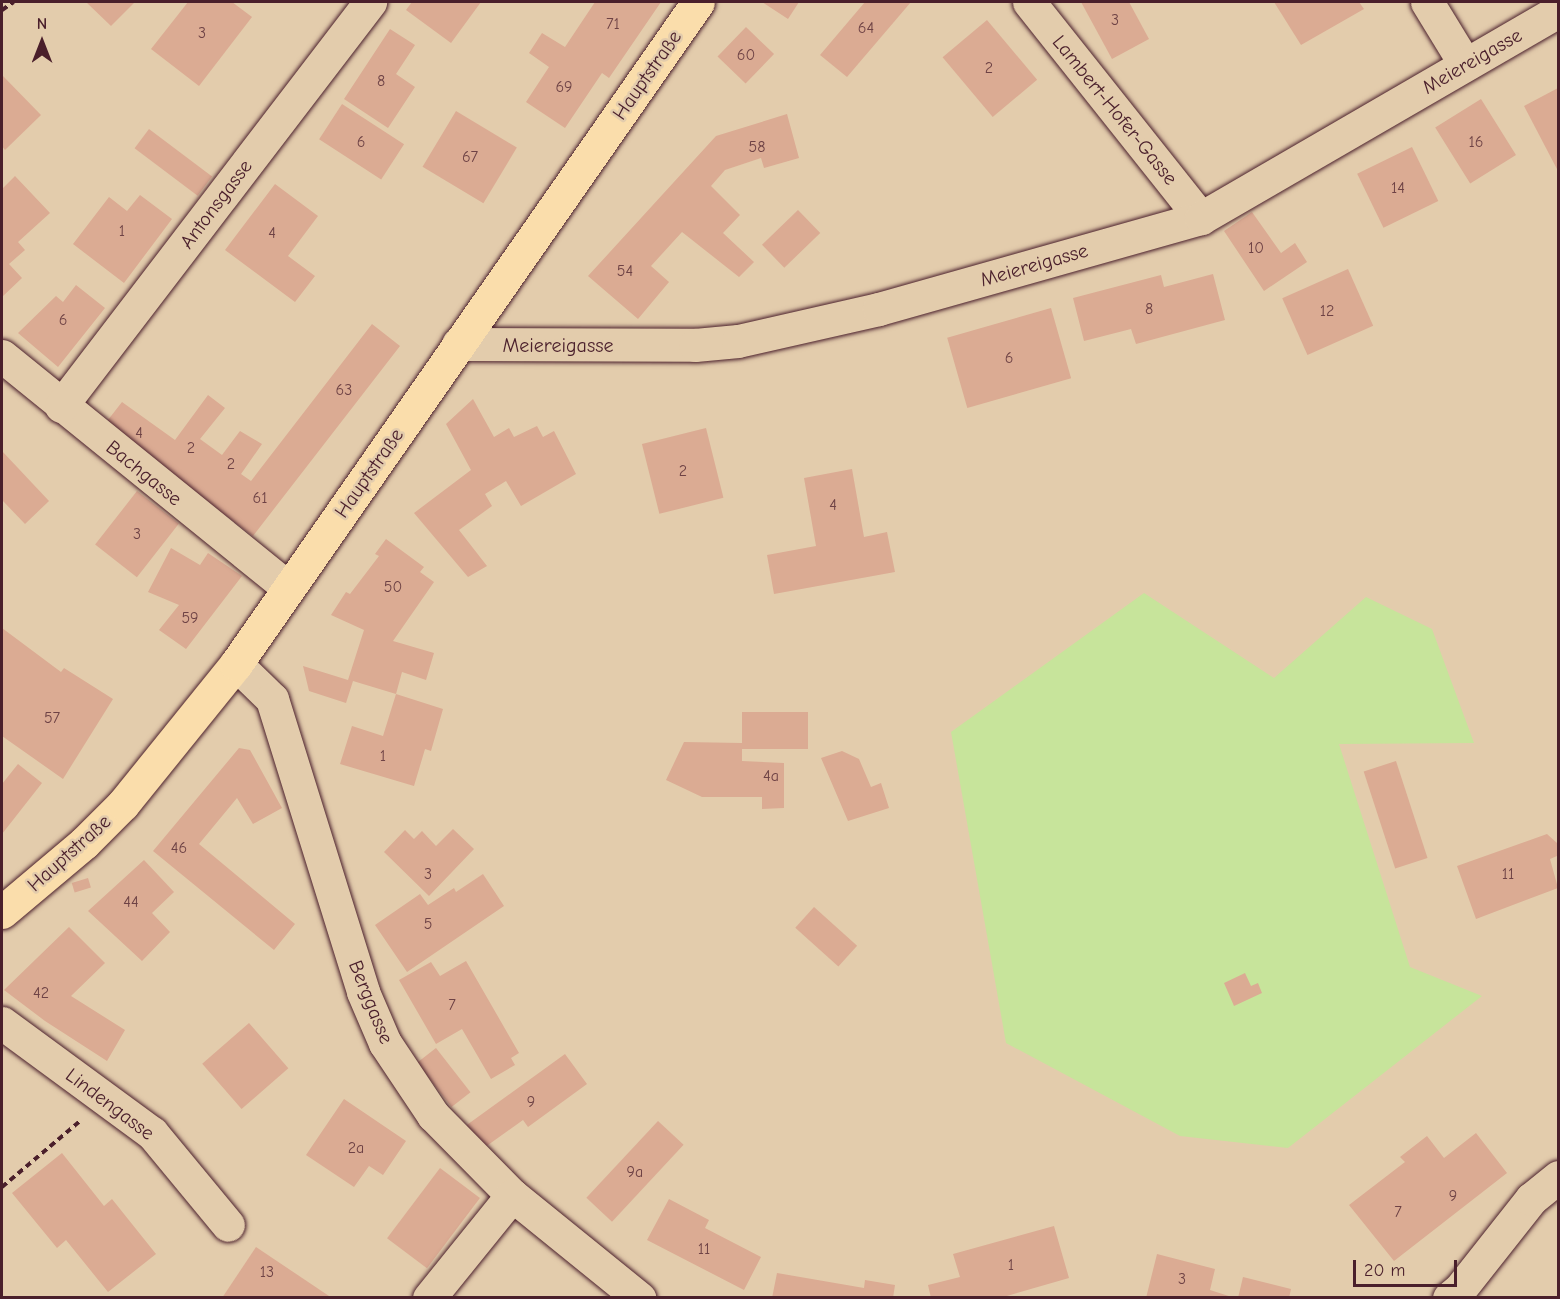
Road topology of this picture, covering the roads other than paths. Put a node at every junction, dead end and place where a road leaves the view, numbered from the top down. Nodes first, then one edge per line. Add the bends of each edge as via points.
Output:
1 (370, 2) edge
2 (698, 2) edge
3 (1029, 2) edge
4 (1427, 2) edge
5 (1558, 11) edge
6 (1465, 64) junction
7 (1201, 218) junction
8 (458, 344) junction
9 (2, 356) edge
10 (61, 406) junction
11 (289, 588) junction
12 (236, 664) junction
13 (2, 912) edge
14 (2, 1023) edge
15 (1558, 1177) edge
16 (512, 1195) junction
17 (228, 1225) dead end
18 (429, 1298) edge
19 (639, 1298) edge
20 (1449, 1298) edge

1 - 10 street, Antonsgasse
2 - 8 main road, Hauptstraße
3 - 7 street, Lambert-Hofer-Gasse
4 - 6 street
5 - 6 street, Meiereigasse
6 - 7 street, Meiereigasse
7 - 8 street, Meiereigasse via 879,309 738,341 683,345
8 - 11 main road, Hauptstraße
9 - 10 street, Bachgasse
10 - 11 street, Bachgasse
11 - 12 main road, Hauptstraße
12 - 13 main road, Hauptstraße via 123,804 84,843
12 - 16 street, Berggasse via 272,699 363,992 385,1044 433,1115
14 - 17 street, Lindengasse via 152,1133
15 - 20 street via 1532,1199
16 - 18 street
16 - 19 street, Berggasse

